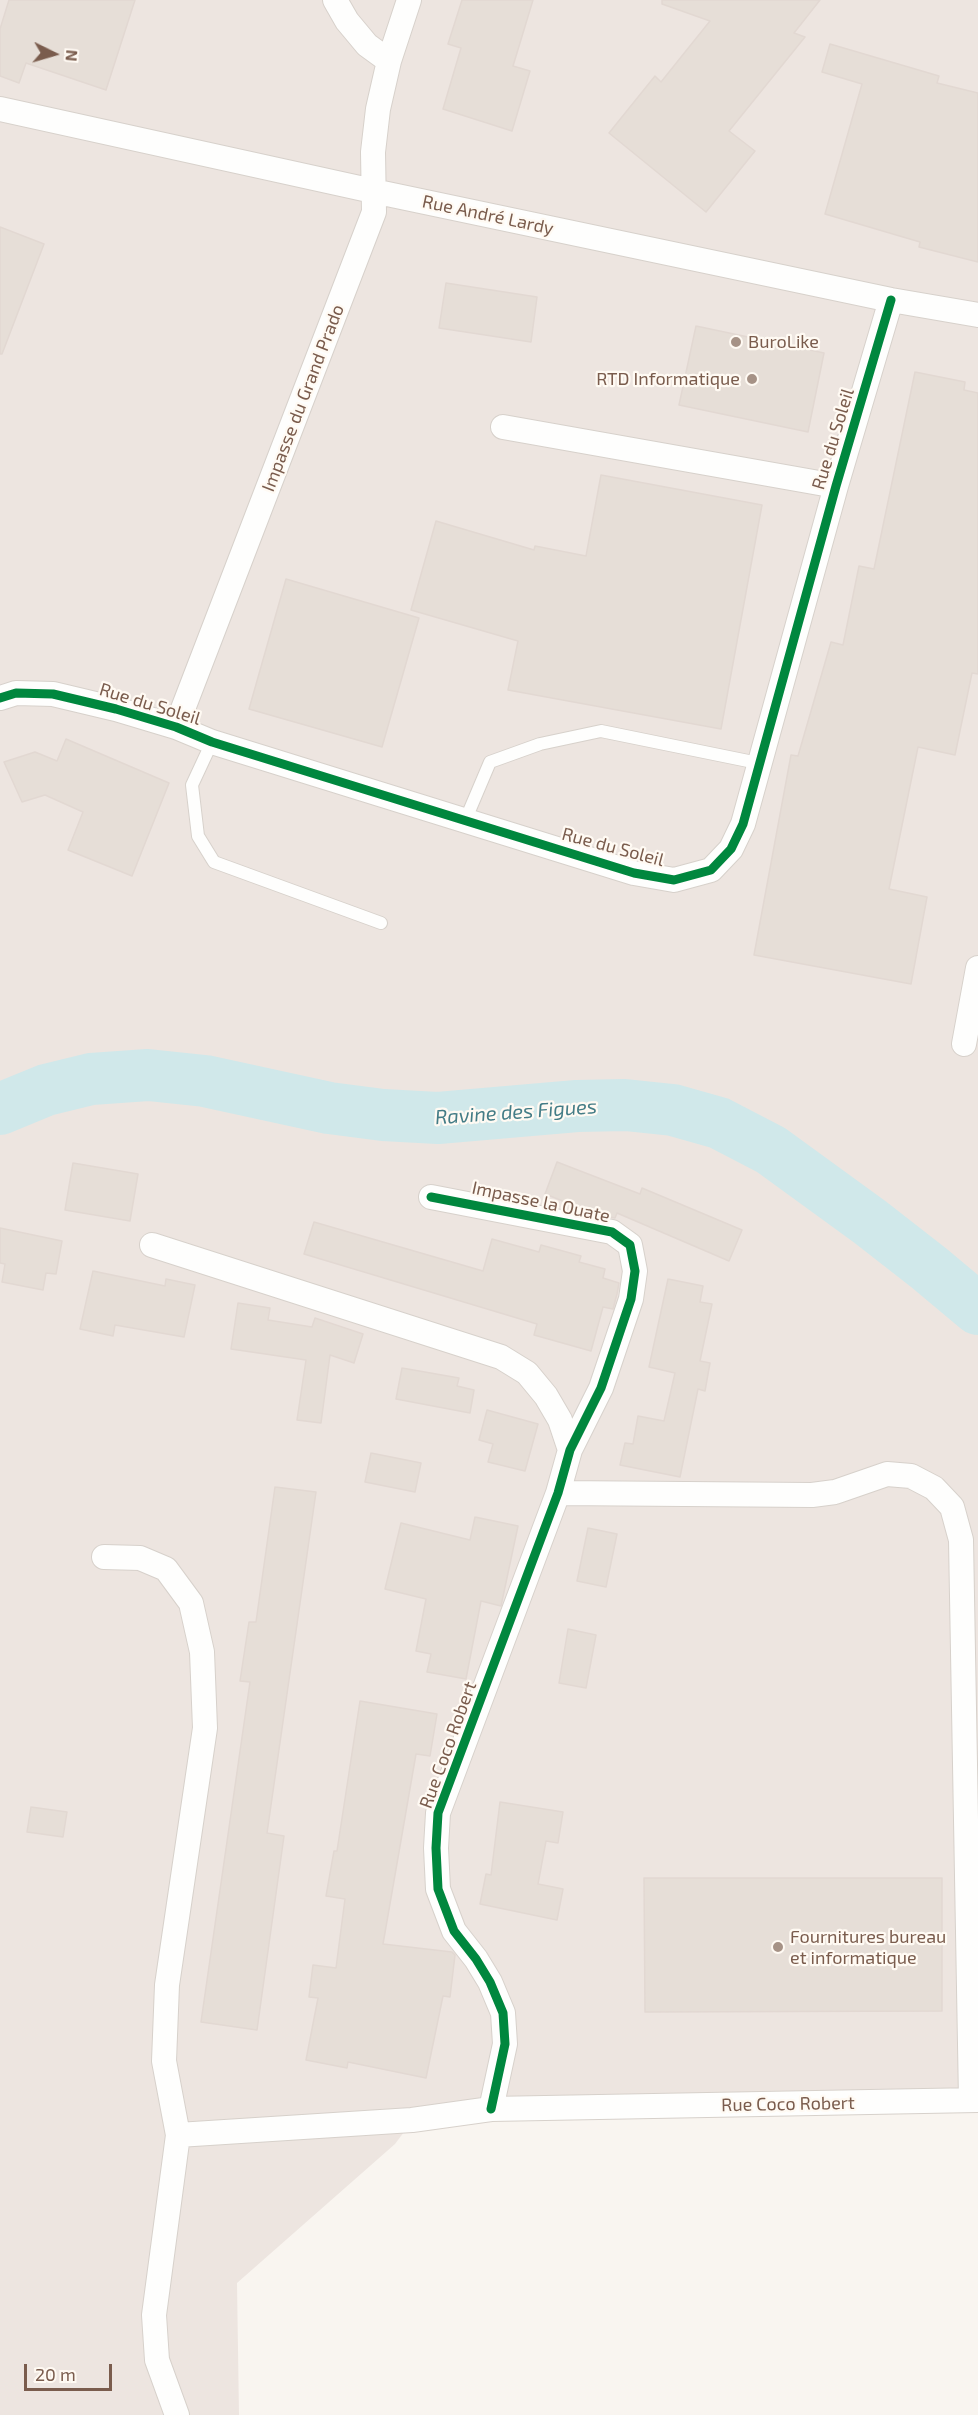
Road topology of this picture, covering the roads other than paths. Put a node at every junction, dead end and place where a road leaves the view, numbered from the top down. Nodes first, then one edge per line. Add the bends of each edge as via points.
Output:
1 (335, 0) edge
2 (409, 0) edge
3 (389, 61) junction
4 (0, 109) edge
5 (373, 191) junction
6 (891, 300) junction
7 (978, 315) edge
8 (503, 427) dead end
9 (836, 486) junction
10 (0, 698) edge
11 (176, 727) junction
12 (212, 742) junction
13 (758, 763) junction
14 (465, 821) junction
15 (381, 923) dead end
16 (978, 968) edge
17 (964, 1044) dead end
18 (431, 1197) dead end
19 (152, 1245) dead end
20 (570, 1450) junction
21 (558, 1493) junction
22 (104, 1557) dead end
23 (974, 2100) edge
24 (491, 2109) junction
25 (178, 2135) junction
26 (177, 2415) edge

1 - 3 street via 366,45
2 - 3 street, Impasse du Grand Prado
3 - 5 street, Impasse du Grand Prado via 375,128
4 - 5 street, Rue André Lardy
5 - 6 street, Rue André Lardy
5 - 11 street, Impasse du Grand Prado via 370,221
6 - 7 street, Rue André Lardy
6 - 9 street, Rue du Soleil
8 - 9 street
9 - 13 street, Rue du Soleil
10 - 11 street, Rue du Soleil via 16,693 53,694
11 - 12 street, Rue du Soleil
12 - 14 street, Rue du Soleil
12 - 15 lane via 192,785 198,836 214,862
13 - 14 lane via 601,731 540,744 490,762
13 - 14 street, Rue du Soleil via 742,824 731,849 711,870 674,880 634,873
16 - 17 street
18 - 20 street, Impasse la Ouate via 612,1232 630,1245 635,1271 631,1299 601,1388
19 - 20 street via 501,1357 527,1372 546,1395
20 - 21 street, Impasse la Ouate
21 - 23 street via 812,1495 835,1492 887,1474 911,1476 934,1488 952,1507 961,1540
21 - 24 street, Rue Coco Robert via 438,1813 438,1889 454,1931 481,1967 503,2013 505,2044
22 - 25 street via 140,1558 166,1569 191,1603 202,1652 205,1728 167,1985 164,2061
23 - 24 street, Rue Coco Robert
24 - 25 street, Rue Coco Robert via 412,2120
25 - 26 street via 154,2315 157,2360

